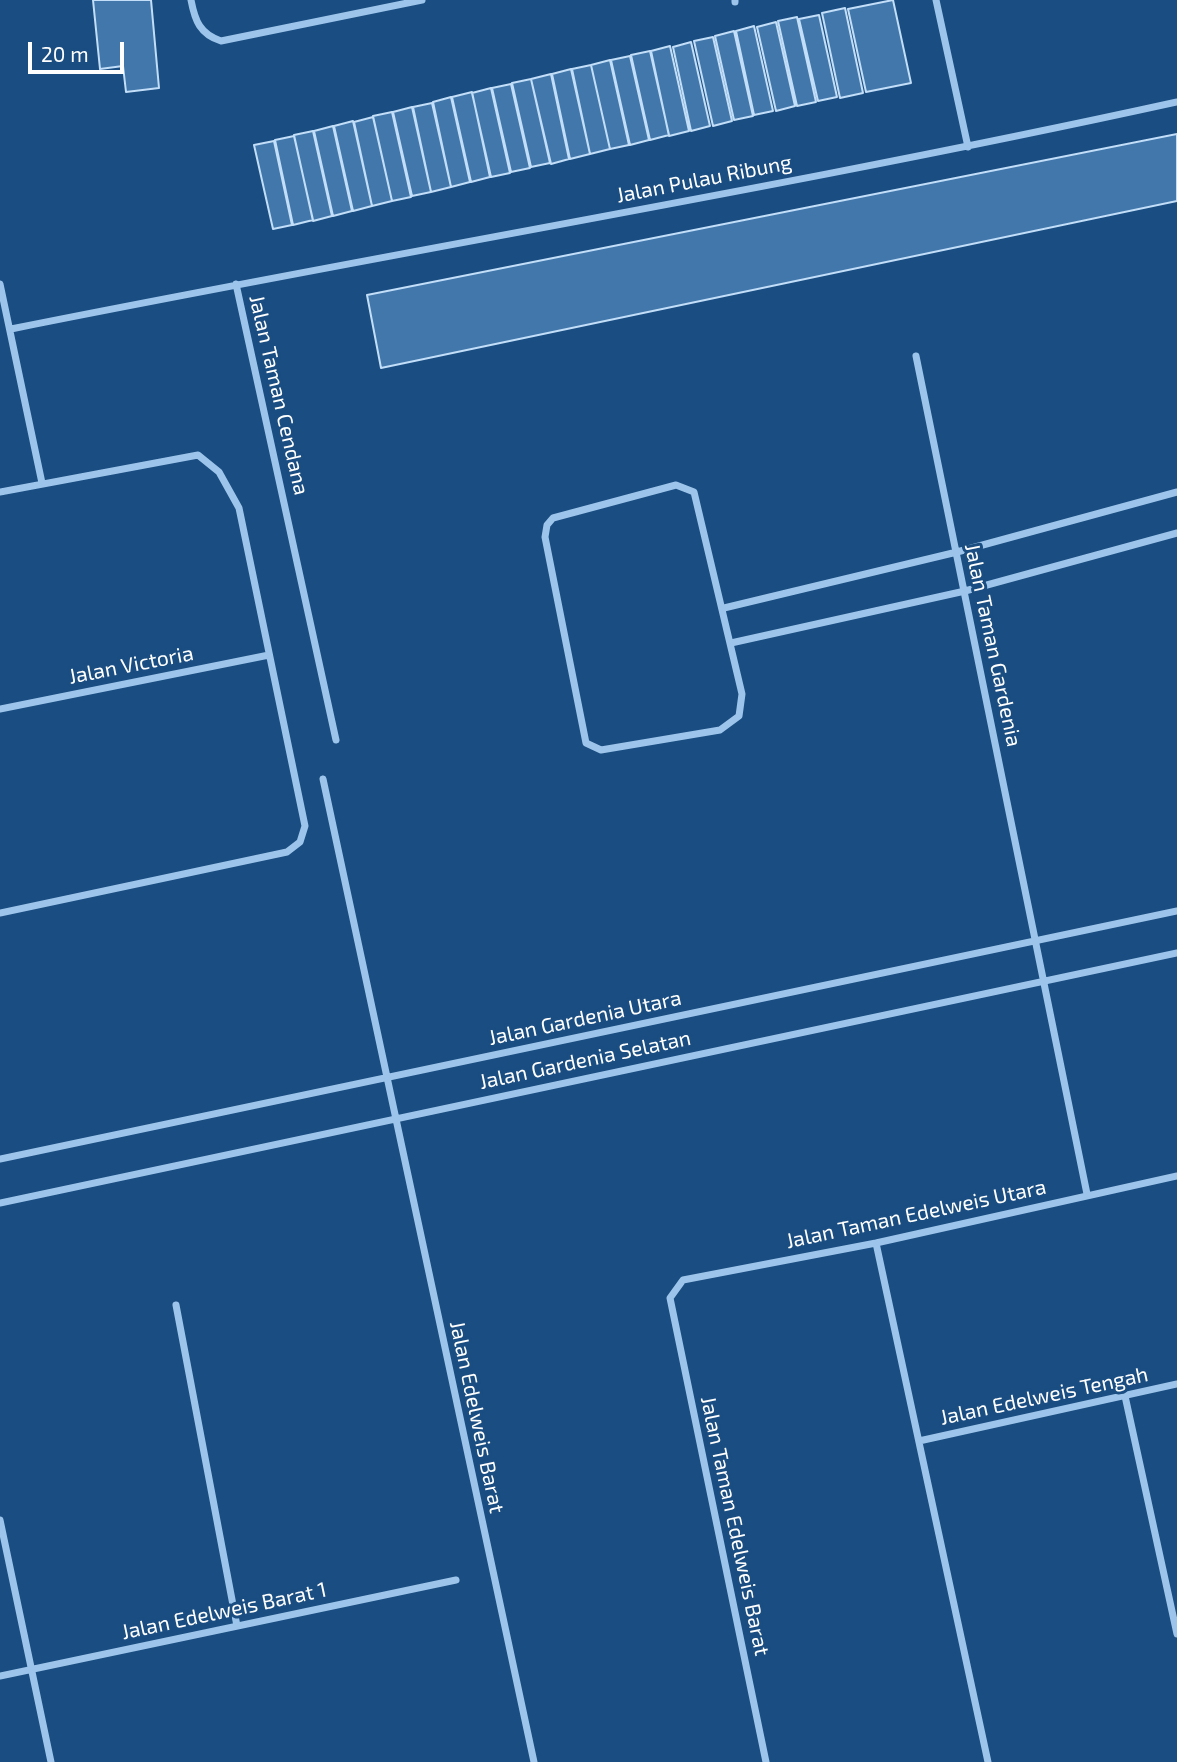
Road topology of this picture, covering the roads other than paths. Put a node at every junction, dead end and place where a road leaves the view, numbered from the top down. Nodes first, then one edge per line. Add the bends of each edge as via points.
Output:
1 (191, 0) edge
2 (422, 0) edge
3 (936, 0) edge
4 (1177, 102) edge
5 (968, 148) junction
6 (0, 284) edge
7 (236, 284) junction
8 (10, 329) junction
9 (916, 356) dead end
10 (42, 483) junction
11 (0, 492) edge
12 (1177, 492) edge
13 (1177, 533) edge
14 (957, 552) junction
15 (965, 591) junction
16 (724, 608) junction
17 (732, 643) junction
18 (269, 655) junction
19 (0, 709) edge
20 (336, 740) dead end
21 (323, 779) dead end
22 (1177, 911) edge
23 (0, 914) edge
24 (1036, 940) junction
25 (1177, 953) edge
26 (1044, 982) junction
27 (386, 1079) junction
28 (394, 1118) junction
29 (0, 1159) edge
30 (1177, 1176) edge
31 (1087, 1194) junction
32 (0, 1203) edge
33 (876, 1243) junction
34 (670, 1298) joint
35 (176, 1305) dead end
36 (1177, 1384) edge
37 (1125, 1396) junction
38 (919, 1441) junction
39 (0, 1520) edge
40 (456, 1580) dead end
41 (237, 1626) junction
42 (1177, 1634) edge
43 (31, 1669) junction
44 (0, 1676) edge
45 (51, 1762) edge
46 (534, 1762) edge
47 (766, 1762) edge
48 (988, 1762) edge

1 - 2 street via 201,30 221,41
3 - 5 street
4 - 5 street, Jalan Pulau Ribung
5 - 7 street, Jalan Pulau Ribung
6 - 8 street
7 - 8 street, Jalan Taman Cendana
7 - 20 street, Jalan Taman Cendana
8 - 10 street
9 - 14 street, Jalan Taman Gardenia
10 - 11 street
10 - 18 street via 198,455 219,472 239,508
12 - 14 street
13 - 15 street
14 - 15 street, Jalan Taman Gardenia
14 - 16 street
15 - 17 street
15 - 24 street, Jalan Taman Gardenia
16 - 17 street
16 - 17 street via 694,492 688,488 668,486 553,518 547,525 545,537 590,748 608,749 720,730 732,724 739,716 743,694
18 - 19 street, Jalan Victoria
18 - 23 street via 305,826 300,842 287,852
21 - 27 street
22 - 24 street, Jalan Gardenia Utara
24 - 26 street, Jalan Taman Gardenia
24 - 27 street, Jalan Gardenia Utara
25 - 26 street, Jalan Gardenia Selatan
26 - 28 street, Jalan Gardenia Selatan
26 - 31 street, Jalan Taman Gardenia
27 - 28 street, Jalan Edelweis Barat
27 - 29 street, Jalan Gardenia Utara
28 - 32 street, Jalan Gardenia Selatan
28 - 46 street, Jalan Edelweis Barat
30 - 31 street, Jalan Taman Edelweis Utara
31 - 33 street, Jalan Taman Edelweis Utara
33 - 34 street, Jalan Taman Edelweis Utara via 683,1280
33 - 38 street
34 - 47 street, Jalan Taman Edelweis Barat
35 - 41 street
36 - 37 street, Jalan Edelweis Tengah
37 - 38 street, Jalan Edelweis Tengah
37 - 42 street
38 - 48 street
39 - 43 street
40 - 41 street, Jalan Edelweis Barat 1
41 - 43 street, Jalan Edelweis Barat 1
43 - 44 street, Jalan Edelweis Barat 1
43 - 45 street

